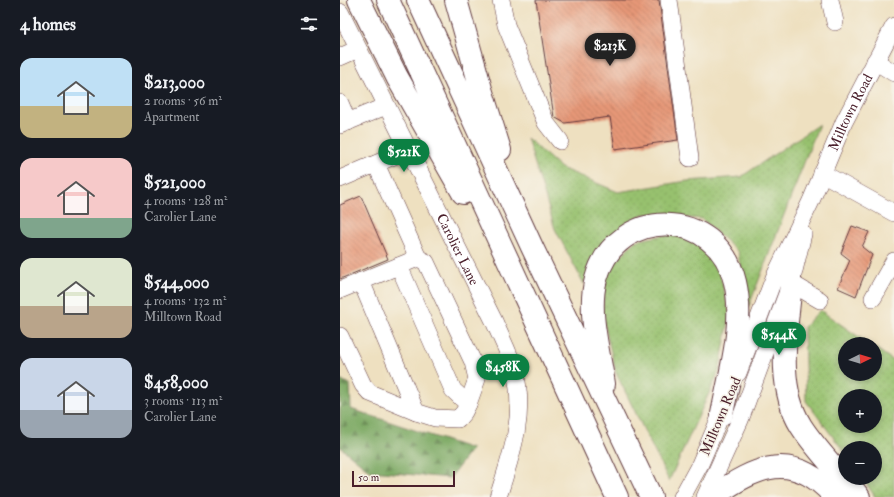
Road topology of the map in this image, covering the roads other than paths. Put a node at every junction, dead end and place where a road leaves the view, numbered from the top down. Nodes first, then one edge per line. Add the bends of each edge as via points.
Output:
1 (359, 0) edge
2 (388, 0) edge
3 (418, 0) edge
4 (456, 0) edge
5 (501, 0) edge
6 (669, 0) edge
7 (830, 0) edge
8 (340, 12) edge
9 (834, 22) dead end
10 (894, 27) edge
11 (358, 49) junction
12 (340, 58) edge
13 (875, 61) junction
14 (894, 73) edge
15 (340, 103) edge
16 (386, 106) junction
17 (344, 124) edge
18 (560, 142) dead end
19 (408, 150) junction
20 (690, 158) dead end
21 (376, 164) junction
22 (822, 173) junction
23 (340, 179) edge
24 (811, 200) junction
25 (894, 212) edge
26 (532, 247) junction
27 (418, 258) junction
28 (894, 261) edge
29 (399, 266) junction
30 (361, 281) junction
31 (791, 283) junction
32 (340, 290) edge
33 (873, 298) dead end
34 (820, 300) dead end
35 (541, 332) junction
36 (340, 336) edge
37 (468, 404) junction
38 (608, 406) junction
39 (416, 412) junction
40 (722, 414) junction
41 (498, 497) edge
42 (617, 497) edge
43 (651, 497) edge
44 (682, 497) edge
45 (705, 497) edge
46 (712, 497) edge
47 (835, 497) edge
48 (859, 497) edge

1 - 35 highway via 397,77
2 - 35 highway
3 - 26 highway
4 - 26 highway via 481,89
5 - 18 street via 506,24 546,123
6 - 20 street
7 - 9 street
8 - 11 street, Carolier Lane
10 - 13 street, Milltown Road
11 - 12 street
11 - 16 street, Carolier Lane
13 - 14 street
13 - 22 street, Milltown Road via 855,97
15 - 17 street
16 - 17 street
16 - 19 street, Carolier Lane
19 - 21 street
19 - 41 street, Carolier Lane via 494,321 515,372 519,398 518,427
21 - 23 street
21 - 27 street
22 - 24 street, Milltown Road
22 - 25 street
24 - 31 street, Milltown Road
24 - 40 street, Milltown Road via 774,278
26 - 38 highway
27 - 29 street
27 - 37 street via 426,262 473,362 477,379
28 - 33 street
29 - 30 street
29 - 37 street via 453,390
30 - 32 street
30 - 39 street
31 - 34 street
31 - 45 street, Milltown Road via 737,426
31 - 48 highway via 785,360 786,383 791,405 808,435
35 - 42 highway
36 - 39 street via 363,385 370,394
37 - 39 street via 458,419 435,418
38 - 40 highway via 594,312 596,278 605,258 620,240 638,229 668,224 706,236 722,253 733,273 737,296 737,325
38 - 43 highway
40 - 44 street, Milltown Road
46 - 47 highway via 745,475 773,466 792,468 803,473 822,484

